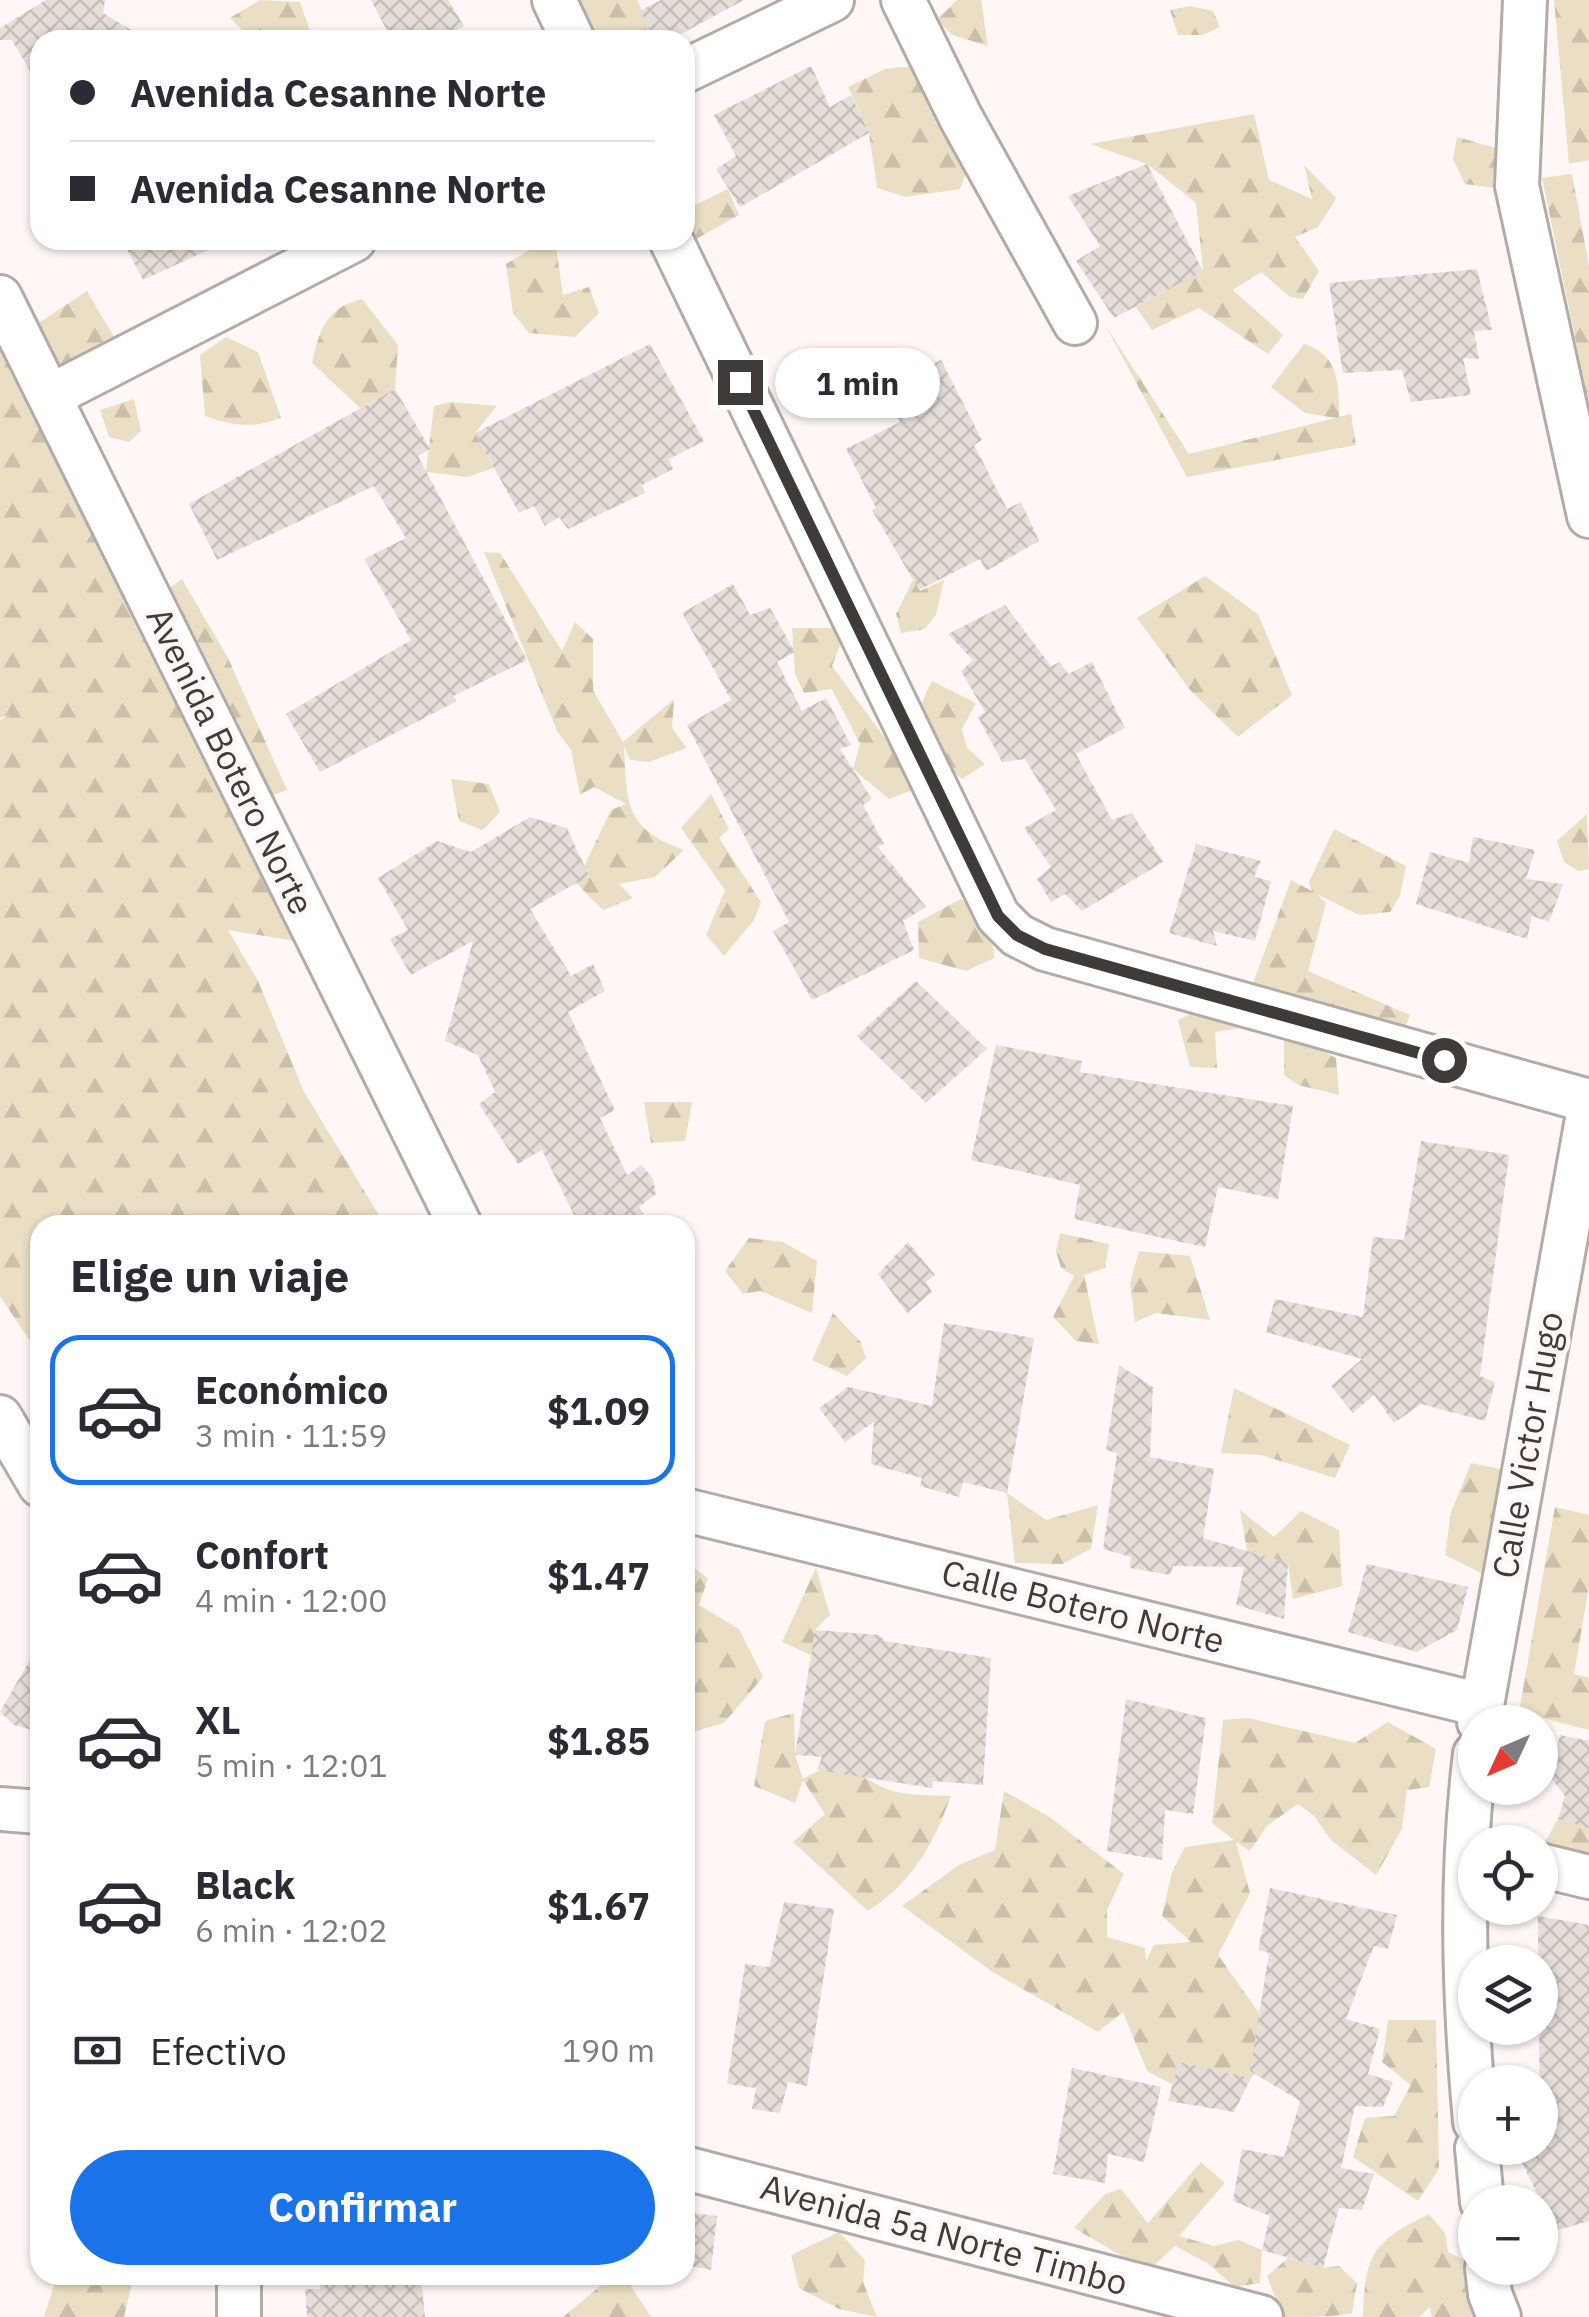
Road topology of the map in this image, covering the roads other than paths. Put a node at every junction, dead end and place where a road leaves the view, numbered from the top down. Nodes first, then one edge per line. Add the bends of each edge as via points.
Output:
1 (554, 0) edge
2 (832, 0) edge
3 (904, 0) edge
4 (1523, 0) edge
5 (568, 30) edge
6 (695, 66) edge
7 (335, 250) edge
8 (676, 250) edge
9 (0, 297) edge
10 (1075, 323) dead end
11 (50, 396) junction
12 (1589, 516) edge
13 (1589, 1104) edge
14 (455, 1215) edge
15 (0, 1417) edge
16 (30, 1468) edge
17 (695, 1513) edge
18 (1482, 1705) edge
19 (1458, 1708) edge
20 (0, 1809) edge
21 (30, 1811) edge
22 (1558, 1869) edge
23 (1589, 1877) edge
24 (1467, 1925) edge
25 (1470, 2065) edge
26 (695, 2171) edge
27 (239, 2285) edge
28 (1489, 2285) edge
29 (239, 2317) edge
30 (1260, 2317) edge
31 (1498, 2317) edge

1 - 5 street
2 - 6 street
3 - 10 street via 960,118
4 - 12 street via 1517,186
7 - 11 street
8 - 13 street via 998,916 1017,935 1045,949
9 - 11 street, Avenida Botero Norte
11 - 14 street, Avenida Botero Norte
13 - 18 street, Calle Victor Hugo
15 - 16 street
17 - 19 street, Calle Botero Norte
20 - 21 street
22 - 23 street
24 - 25 street
26 - 30 street, Avenida 5a Norte Timbo
27 - 29 street
28 - 31 street

